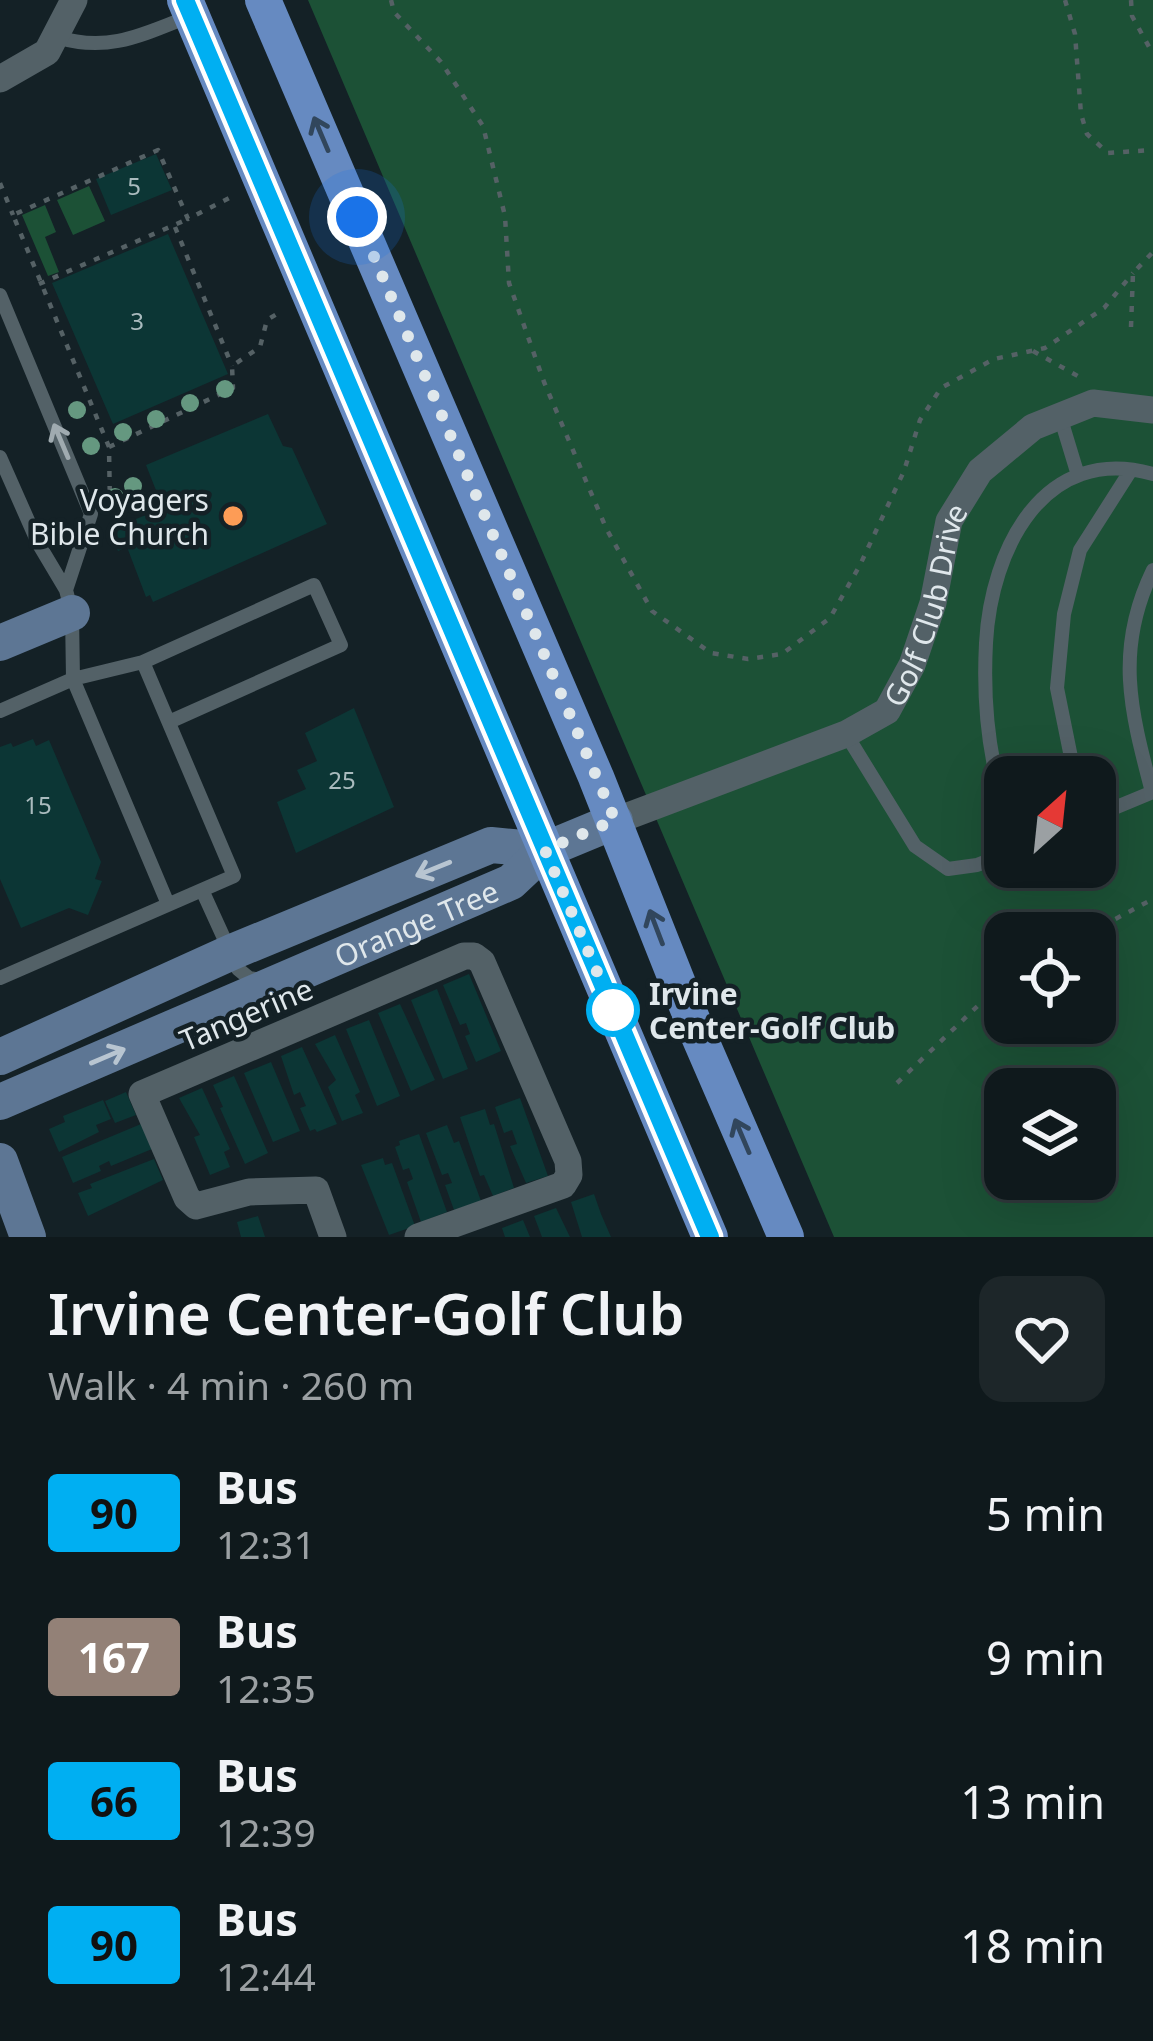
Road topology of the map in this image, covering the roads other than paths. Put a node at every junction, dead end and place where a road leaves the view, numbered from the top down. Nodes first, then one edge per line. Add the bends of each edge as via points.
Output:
1 (74, 0) edge
2 (262, 0) edge
3 (189, 8) edge
4 (57, 37) junction
5 (0, 80) edge
6 (0, 295) edge
7 (1153, 410) edge
8 (1060, 416) junction
9 (0, 457) edge
10 (1131, 470) junction
11 (1077, 472) junction
12 (1153, 474) edge
13 (1153, 570) edge
14 (69, 602) junction
15 (0, 643) edge
16 (143, 662) junction
17 (73, 679) junction
18 (0, 711) edge
19 (169, 722) junction
20 (846, 734) junction
21 (992, 756) edge
22 (1071, 756) edge
23 (1152, 792) edge
24 (1116, 807) edge
25 (615, 820) junction
26 (545, 850) junction
27 (984, 863) edge
28 (202, 890) junction
29 (168, 904) junction
30 (232, 952) junction
31 (0, 978) edge
32 (280, 981) junction
33 (0, 1057) edge
34 (0, 1102) edge
35 (0, 1160) edge
36 (28, 1237) edge
37 (333, 1237) edge
38 (418, 1237) edge
39 (710, 1237) edge
40 (786, 1237) edge

1 - 4 street
25 -> 2 main road
3 - 4 lane via 130,39 84,46
3 - 26 main road
4 - 5 street
14 -> 6 lane via 91,514
7 - 8 street, Golf Club Drive via 1093,404
8 - 11 lane
8 - 20 street, Golf Club Drive via 980,471 949,521 912,665 887,711
9 - 14 lane
10 - 11 lane
10 - 12 lane
10 - 22 lane via 1080,550 1064,614 1057,688
11 - 21 lane via 1030,509 1011,542 986,638
13 - 23 lane via 1132,628 1129,702
14 - 15 street
14 - 17 lane
16 - 17 lane
16 - 19 lane
16 - 19 lane via 314,585 341,645
17 - 18 lane
17 - 29 lane
19 - 28 lane via 234,876
20 - 25 street, Golf Club Drive
20 - 27 lane via 915,846 948,869
23 - 24 lane
25 - 26 street, Golf Club Drive
40 -> 25 main road
26 -> 30 street, Orange Tree via 491,845
26 - 32 street, Orange Tree via 511,882
26 - 39 main road
28 - 29 lane
28 - 30 lane
29 - 31 lane
30 - 32 lane via 249,978
30 - 33 street, Orange Tree
34 -> 32 street, Orange Tree
35 - 36 street
37 - 38 street, Tangerine via 316,1190 249,1192 196,1206 142,1094 474,956 569,1175 562,1185

